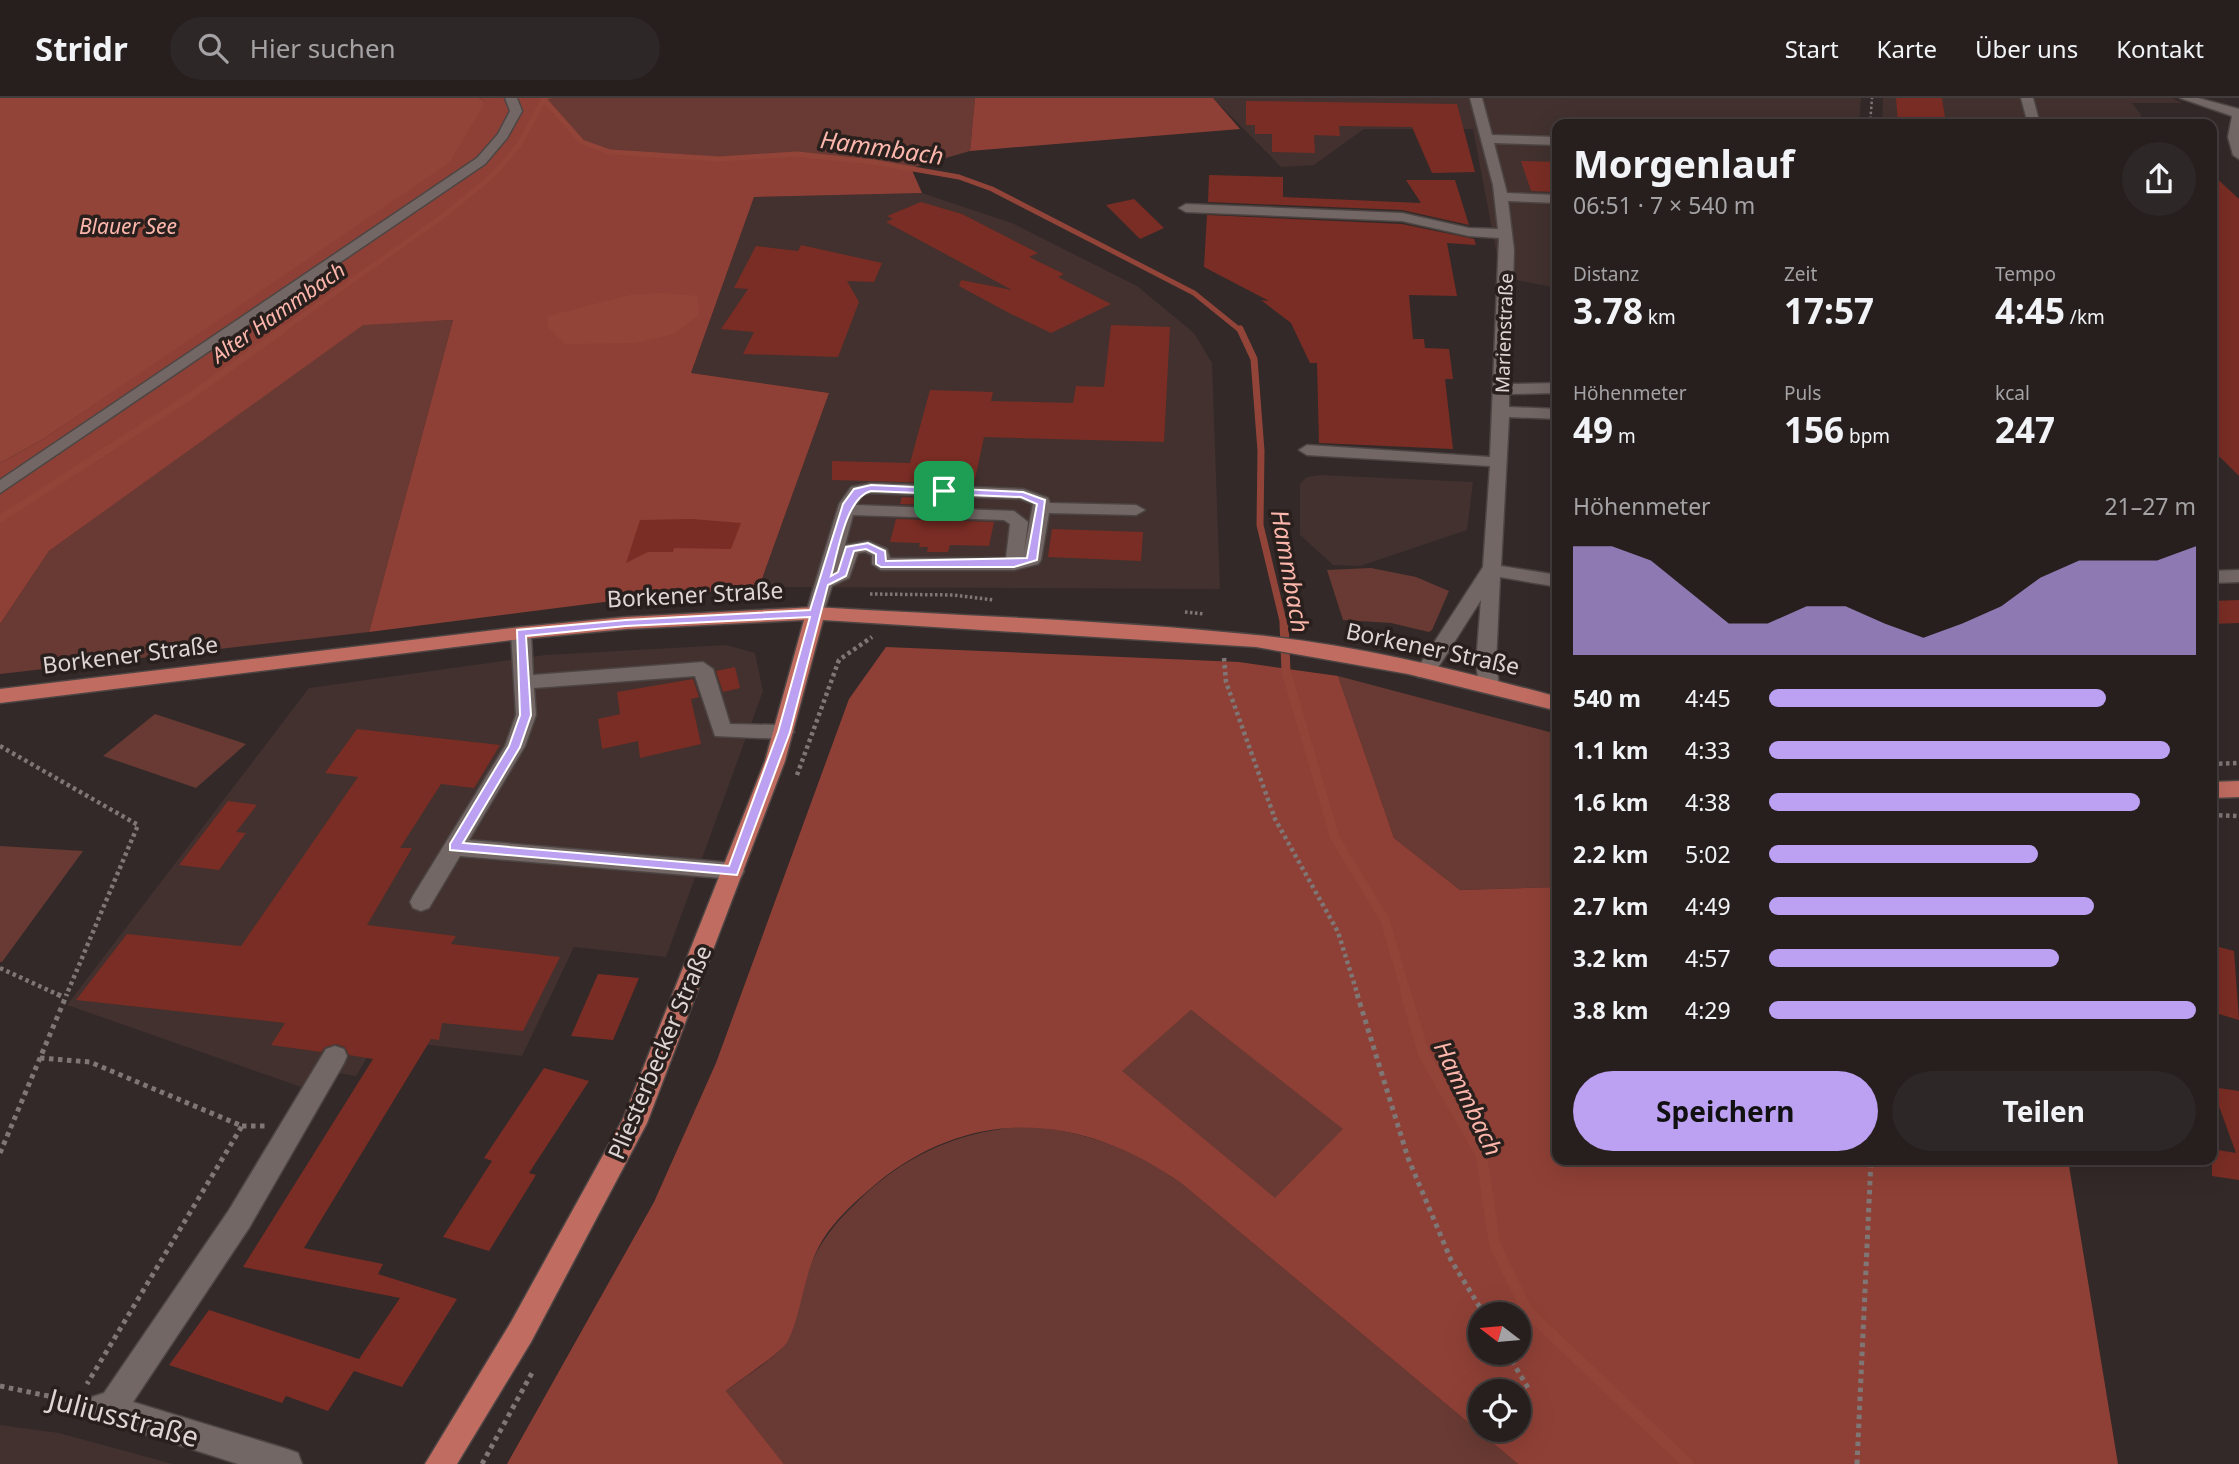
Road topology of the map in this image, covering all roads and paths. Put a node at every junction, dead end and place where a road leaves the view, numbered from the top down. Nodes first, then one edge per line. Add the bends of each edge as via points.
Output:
1 (511, 98) edge
2 (1476, 98) edge
3 (1872, 98) edge
4 (2027, 98) edge
5 (2186, 98) edge
6 (1870, 119) edge
7 (2033, 119) edge
8 (2237, 120) edge
9 (1487, 139) junction
10 (1552, 141) edge
11 (2239, 155) edge
12 (1500, 197) junction
13 (1552, 199) edge
14 (1186, 208) dead end
15 (1505, 234) junction
16 (1552, 388) edge
17 (1502, 390) junction
18 (1501, 412) junction
19 (1552, 414) edge
20 (1307, 450) dead end
21 (1498, 462) junction
22 (0, 488) edge
23 (1041, 508) junction
24 (846, 510) junction
25 (1136, 510) dead end
26 (1014, 564) junction
27 (1490, 570) junction
28 (2217, 576) edge
29 (2239, 576) edge
30 (1552, 580) edge
31 (824, 583) junction
32 (815, 613) junction
33 (521, 633) junction
34 (1224, 639) junction
35 (1425, 672) junction
36 (523, 682) junction
37 (1489, 685) junction
38 (0, 696) edge
39 (1552, 702) edge
40 (784, 732) junction
41 (0, 746) edge
42 (2239, 763) edge
43 (2217, 764) edge
44 (2217, 815) edge
45 (2239, 816) edge
46 (454, 847) junction
47 (733, 871) junction
48 (421, 902) dead end
49 (0, 968) edge
50 (65, 999) junction
51 (335, 1056) dead end
52 (40, 1058) junction
53 (0, 1153) edge
54 (1871, 1165) edge
55 (1477, 1302) edge
56 (0, 1386) edge
57 (96, 1406) junction
58 (287, 1464) edge
59 (440, 1464) edge
60 (1857, 1464) edge

1 - 22 street via 516,111 481,161
2 - 9 street, Marienstraße
3 - 6 path
4 - 7 street
5 - 8 street
8 - 11 street
9 - 10 street
9 - 12 street, Marienstraße
12 - 13 street
12 - 15 street, Marienstraße
14 - 15 street via 1402,217 1469,232
15 - 17 street, Marienstraße
16 - 17 street
17 - 18 street, Marienstraße
18 - 19 street
18 - 21 street, Marienstraße
20 - 21 street
21 - 27 street, Marienstraße
23 - 24 street via 1041,502 1023,495 871,488 857,491
23 - 25 street
23 - 26 street via 1032,560
24 - 26 street via 1008,515 1019,522
24 - 31 street
26 - 31 street via 881,564 881,553 868,546 849,549 843,574
27 - 30 street
27 - 35 street, Marienstraße
27 - 37 street, Marienstraße
28 - 29 street
31 - 32 street
32 - 33 main road, Borkener Straße
32 - 34 main road, Borkener Straße
32 - 40 main road, Pliesterbecker Straße
33 - 36 street
33 - 38 main road, Borkener Straße
34 - 35 main road, Borkener Straße via 1311,649
34 - 55 path via 1226,682 1275,819 1338,932 1408,1158 1451,1260
35 - 37 main road, Borkener Straße
36 - 40 street via 703,669 722,731
36 - 46 street via 526,715 515,747
37 - 39 main road, Borkener Straße
40 - 47 main road, Pliesterbecker Straße
41 - 50 path via 138,825
42 - 43 path
44 - 45 path
46 - 47 street
46 - 48 street
47 - 59 main road, Pliesterbecker Straße via 634,1123 521,1332
49 - 50 path
50 - 52 path
51 - 57 street via 239,1219
52 - 53 path
52 - 57 path via 90,1062 242,1126
54 - 60 path
56 - 57 path, Juliusstraße
57 - 58 street, Juliusstraße

